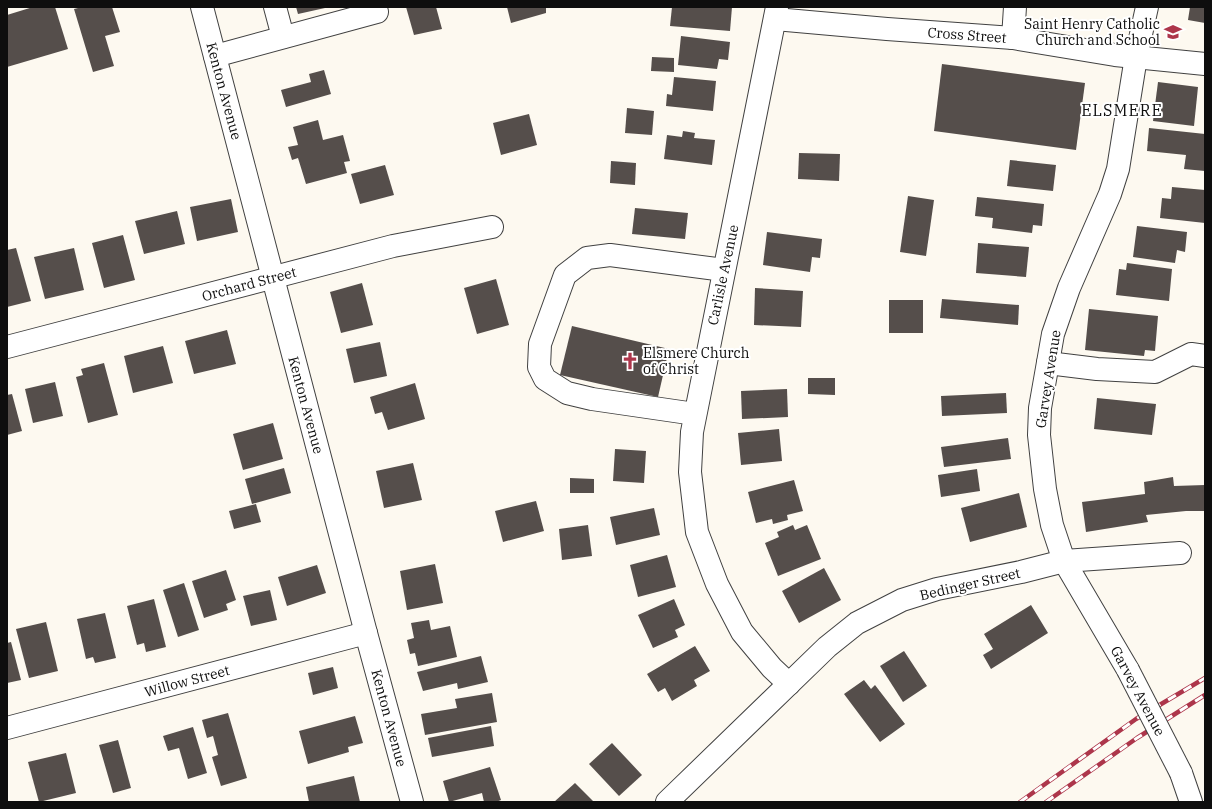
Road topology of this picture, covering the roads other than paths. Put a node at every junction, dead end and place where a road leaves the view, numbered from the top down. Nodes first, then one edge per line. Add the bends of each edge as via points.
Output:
1 (202, 7) edge
2 (275, 7) edge
3 (1015, 7) edge
4 (1147, 7) edge
5 (378, 12) dead end
6 (776, 13) edge
7 (847, 16) edge
8 (283, 37) junction
9 (1013, 38) junction
10 (215, 56) junction
11 (1136, 57) junction
12 (1205, 64) edge
13 (492, 227) dead end
14 (724, 270) junction
15 (273, 278) junction
16 (7, 347) edge
17 (1205, 356) edge
18 (1048, 363) junction
19 (695, 414) junction
20 (1180, 553) dead end
21 (1064, 561) junction
22 (366, 633) junction
23 (789, 684) junction
24 (7, 728) edge
25 (412, 802) edge
26 (667, 802) edge
27 (1191, 802) edge

1 - 10 street, Kenton Avenue
2 - 8 street
3 - 9 street
4 - 11 street, Garvey Avenue
5 - 8 street
6 - 7 street, Cross Street
6 - 14 street, Carlisle Avenue
7 - 9 street, Cross Street
8 - 10 street
9 - 11 street, Cross Street
10 - 15 street, Kenton Avenue
11 - 12 street, Cross Street
11 - 18 street, Garvey Avenue via 1118,169 1110,194 1069,288 1053,334
13 - 15 street, Orchard Street via 394,246
14 - 19 street, Carlisle Avenue
14 - 19 street via 610,255 586,258 565,275 540,344 539,367 545,379 567,393
15 - 16 street, Orchard Street
15 - 22 street, Kenton Avenue
17 - 18 street via 1191,354 1155,372
18 - 21 street, Garvey Avenue via 1040,408 1039,435 1052,525
19 - 23 street, Carlisle Avenue via 690,472 698,532 717,584 742,632
20 - 21 street, Bedinger Street
21 - 23 street, Bedinger Street via 937,589 902,600 857,623 827,647
21 - 27 street, Garvey Avenue, bridge via 1128,670 1181,773
22 - 24 street, Willow Street
22 - 25 street, Kenton Avenue
23 - 26 street, Bedinger Street

